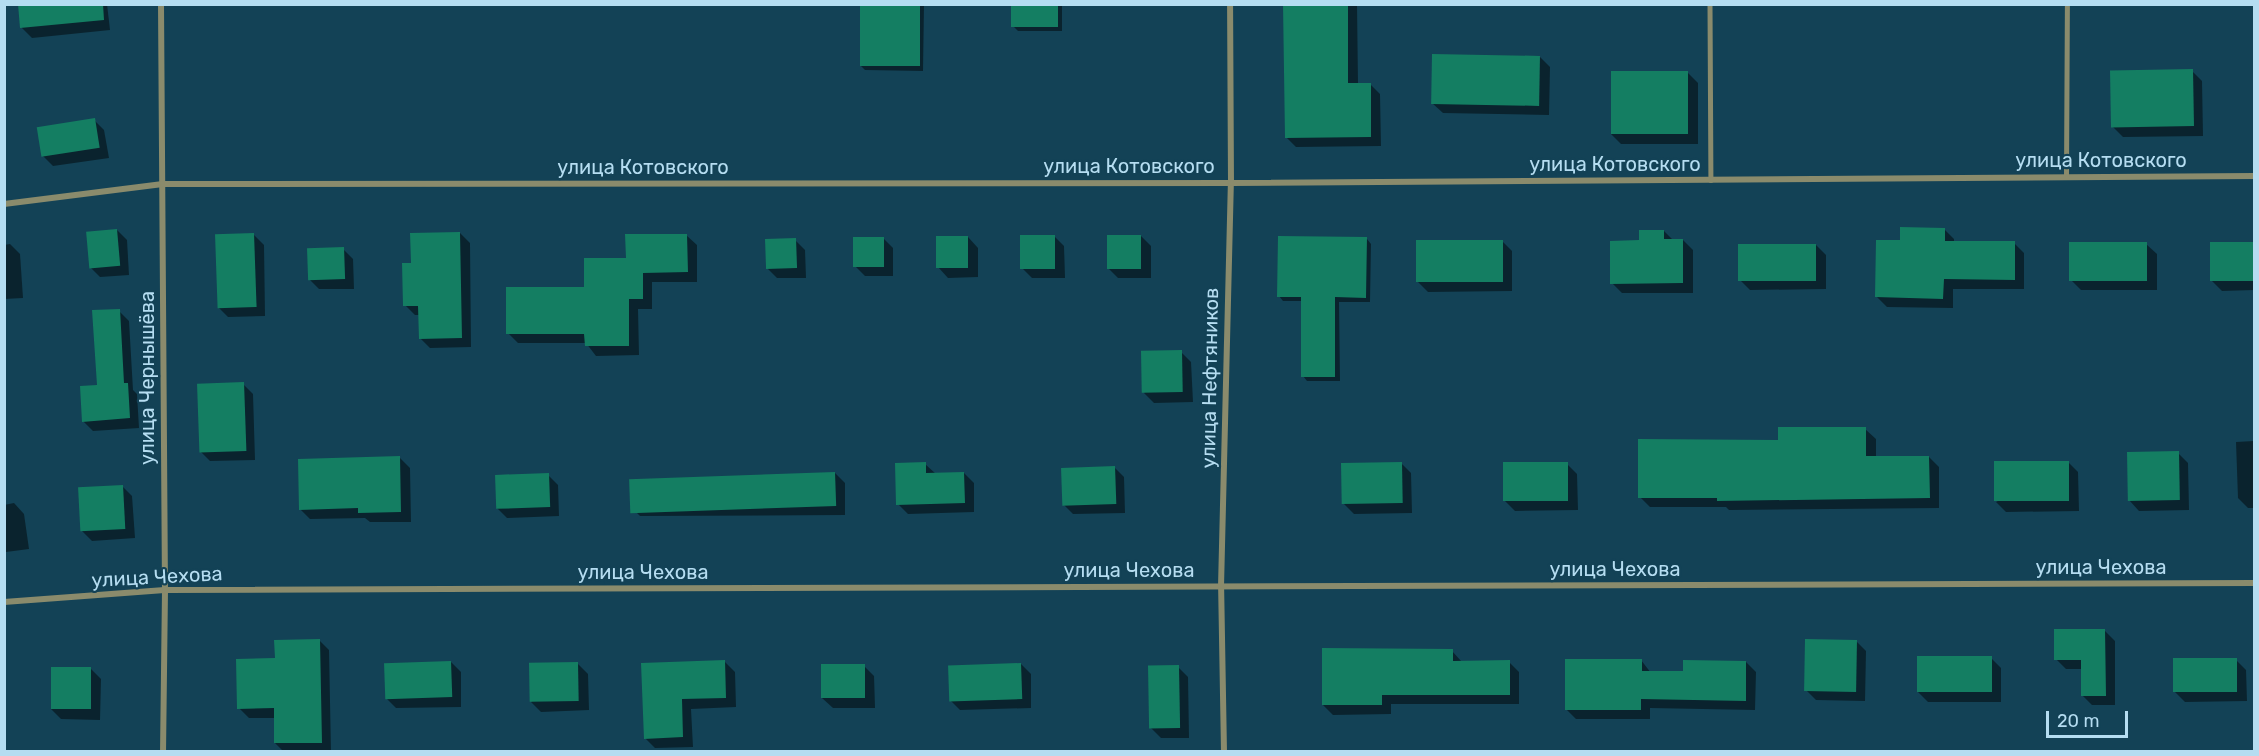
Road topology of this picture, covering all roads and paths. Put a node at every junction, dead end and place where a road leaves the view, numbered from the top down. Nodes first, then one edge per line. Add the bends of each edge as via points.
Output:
1 (160, 4) edge
2 (1230, 4) edge
3 (1710, 4) edge
4 (2067, 4) edge
5 (2254, 176) edge
6 (2066, 177) junction
7 (1711, 180) junction
8 (1231, 183) junction
9 (163, 184) junction
10 (4, 204) edge
11 (2254, 583) edge
12 (1221, 587) junction
13 (165, 590) junction
14 (4, 602) edge
15 (163, 752) edge
16 (1224, 752) edge

1 - 9 street, улица Чернышёва
2 - 8 street, улица Нефтяников
3 - 7 lane
4 - 6 lane
5 - 6 street, улица Котовского
6 - 7 street, улица Котовского
7 - 8 street, улица Котовского
8 - 9 street, улица Котовского
8 - 12 street, улица Нефтяников
9 - 10 street, улица Котовского
9 - 13 street, улица Чернышёва
11 - 12 street, улица Чехова
12 - 13 street, улица Чехова
12 - 16 street, улица Нефтяников
13 - 14 street, улица Чехова
13 - 15 street, улица Чернышёва

